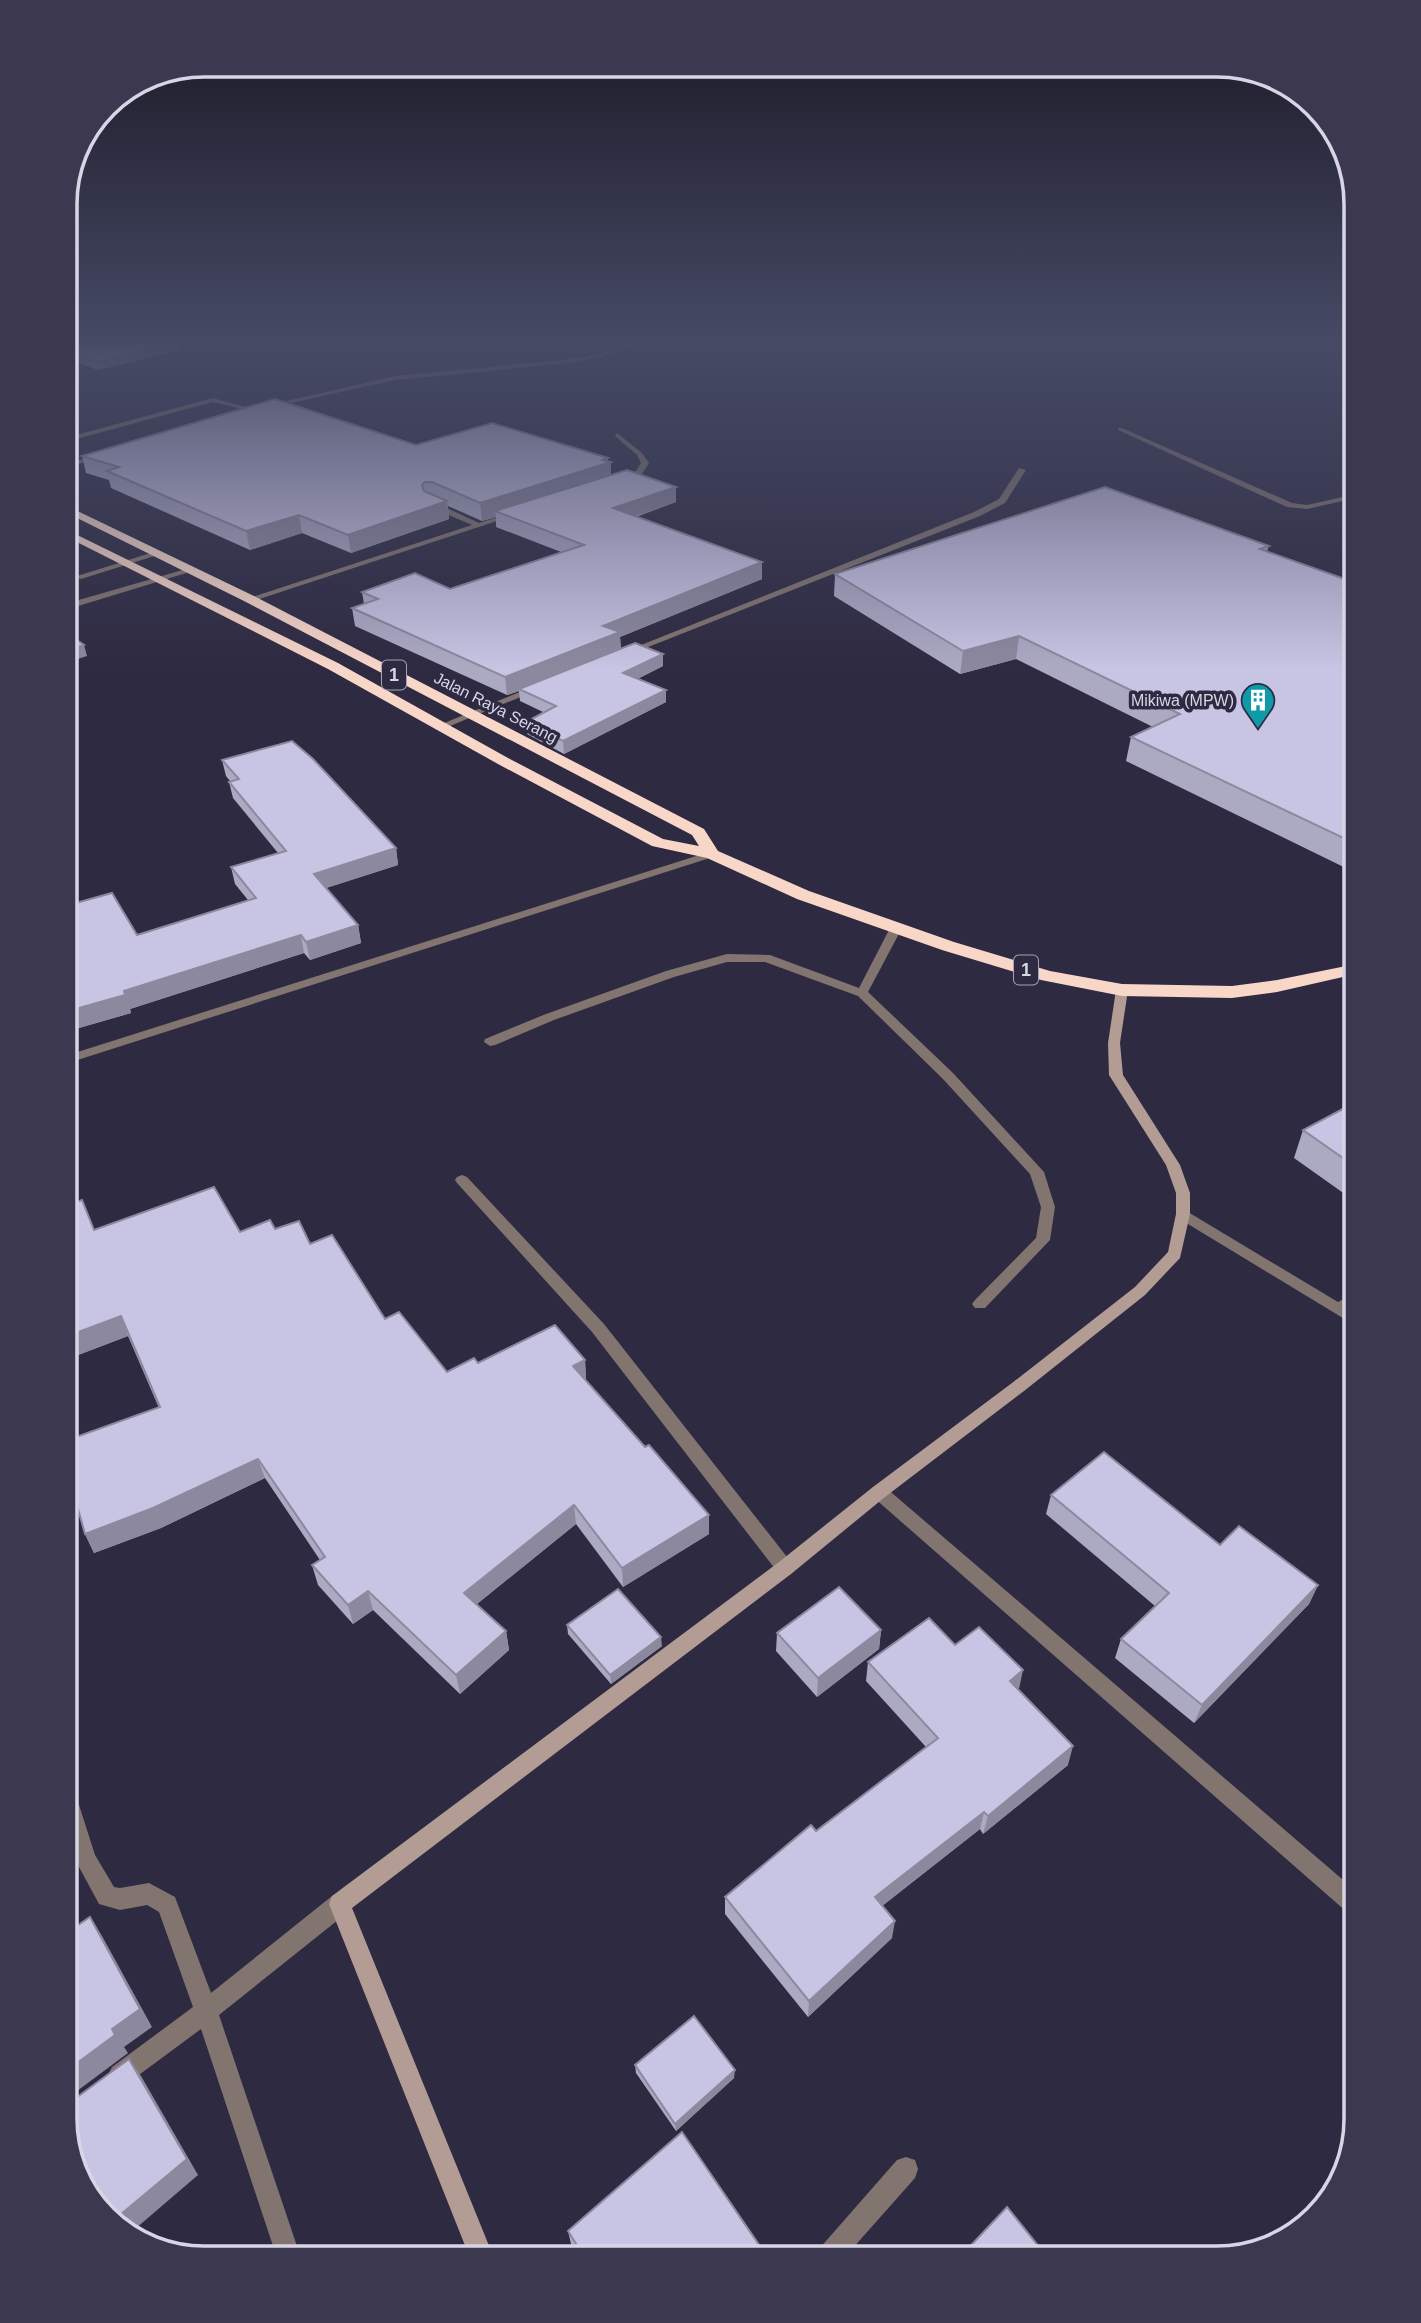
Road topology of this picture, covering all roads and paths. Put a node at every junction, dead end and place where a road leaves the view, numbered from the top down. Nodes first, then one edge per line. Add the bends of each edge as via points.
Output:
1 (638, 452) edge
2 (1172, 452) edge
3 (109, 454) edge
4 (77, 463) edge
5 (1022, 470) dead end
6 (610, 485) edge
7 (1344, 499) edge
8 (430, 503) edge
9 (517, 513) edge
10 (77, 514) edge
11 (478, 525) junction
12 (77, 538) edge
13 (160, 553) junction
14 (127, 563) junction
15 (189, 571) junction
16 (78, 577) dead end
17 (159, 580) junction
18 (250, 599) junction
19 (77, 604) edge
20 (612, 659) edge
21 (548, 684) edge
22 (470, 715) junction
23 (442, 726) junction
24 (712, 854) junction
25 (896, 929) junction
26 (1344, 972) edge
27 (1122, 990) junction
28 (862, 992) junction
29 (490, 1042) dead end
30 (77, 1056) edge
31 (462, 1180) dead end
32 (1183, 1213) junction
33 (980, 1304) dead end
34 (1344, 1305) edge
35 (1339, 1308) junction
36 (1344, 1312) edge
37 (879, 1492) junction
38 (785, 1568) junction
39 (77, 1830) edge
40 (1344, 1895) edge
41 (340, 1904) junction
42 (206, 2011) junction
43 (97, 2092) edge
44 (906, 2169) dead end
45 (285, 2246) edge
46 (477, 2246) edge
47 (839, 2246) edge

1 - 6 street via 645,463 639,472
2 - 7 street via 1290,505 1307,507
3 - 4 street
5 - 20 street via 1002,501 977,514
8 - 11 street
9 - 11 street
10 - 13 highway, Jalan Raya Serang / 1
11 - 18 street
12 - 14 highway, Jalan Raya Serang / 1
13 - 14 street
13 - 15 highway, Jalan Raya Serang / 1
14 - 16 street
14 - 17 highway, Jalan Raya Serang / 1
15 - 17 street
15 - 18 highway, Jalan Raya Serang / 1
17 - 19 street
17 - 23 highway, Jalan Raya Serang / 1
18 - 22 highway, Jalan Raya Serang / 1
21 - 22 street
22 - 23 street
22 - 24 highway, Jalan Raya Serang / 1 via 698,832
23 - 24 highway, Jalan Raya Serang / 1 via 658,843
24 - 25 highway, Jalan Raya Serang / 1 via 803,895
24 - 30 street
25 - 27 highway, Jalan Raya Serang / 1 via 1047,976
25 - 28 street
26 - 27 highway, Jalan Raya Serang / 1 via 1232,992
27 - 32 street via 1114,1043 1116,1075 1173,1165 1183,1193
28 - 29 street via 766,958 727,958 670,974
28 - 33 street via 1037,1172 1048,1206 1043,1240
31 - 38 street via 598,1328
32 - 35 street
32 - 37 street via 1175,1254 1140,1291
34 - 35 street
35 - 36 street
37 - 38 street
37 - 40 street
38 - 41 street
39 - 42 street via 86,1860 107,1896 120,1899 149,1894 167,1905
41 - 42 street
41 - 46 street
42 - 43 street
42 - 45 street
44 - 47 street

